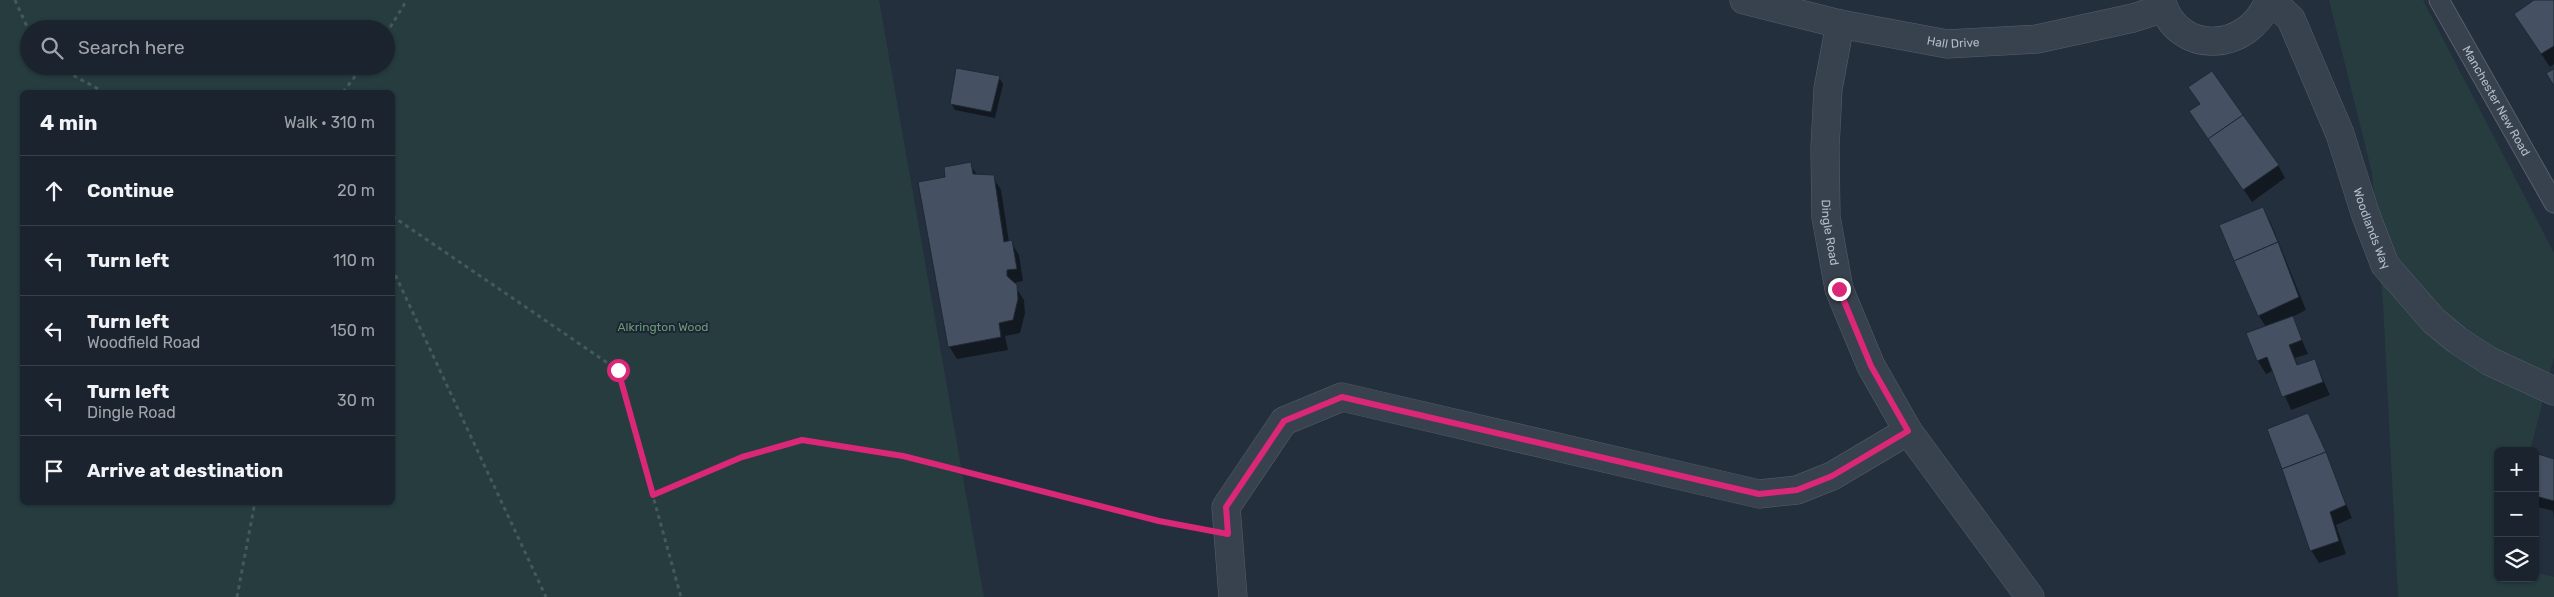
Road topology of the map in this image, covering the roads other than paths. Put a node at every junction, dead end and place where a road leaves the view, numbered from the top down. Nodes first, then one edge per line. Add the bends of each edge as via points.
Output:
1 (1744, 0) edge
2 (2270, 0) edge
3 (2439, 0) edge
4 (2162, 4) edge
5 (1840, 24) junction
6 (2554, 203) edge
7 (2554, 391) edge
8 (1908, 431) junction
9 (1233, 597) edge
10 (2030, 597) edge

1 - 5 street, Hall Drive
2 - 4 street, Hall Drive via 2255,25 2242,35 2212,42 2183,32
2 - 7 street, Woodlands Way via 2291,20 2340,134 2385,265 2434,321 2457,340 2489,361
3 - 6 lane, Manchester New Road
4 - 5 street, Hall Drive via 2133,18 2029,40 1947,44
5 - 8 street, Dingle Road via 1828,89 1826,217 1839,289 1871,366
8 - 9 street via 1832,476 1797,490 1759,494 1342,397 1284,421 1226,507
8 - 10 street, Dingle Road

